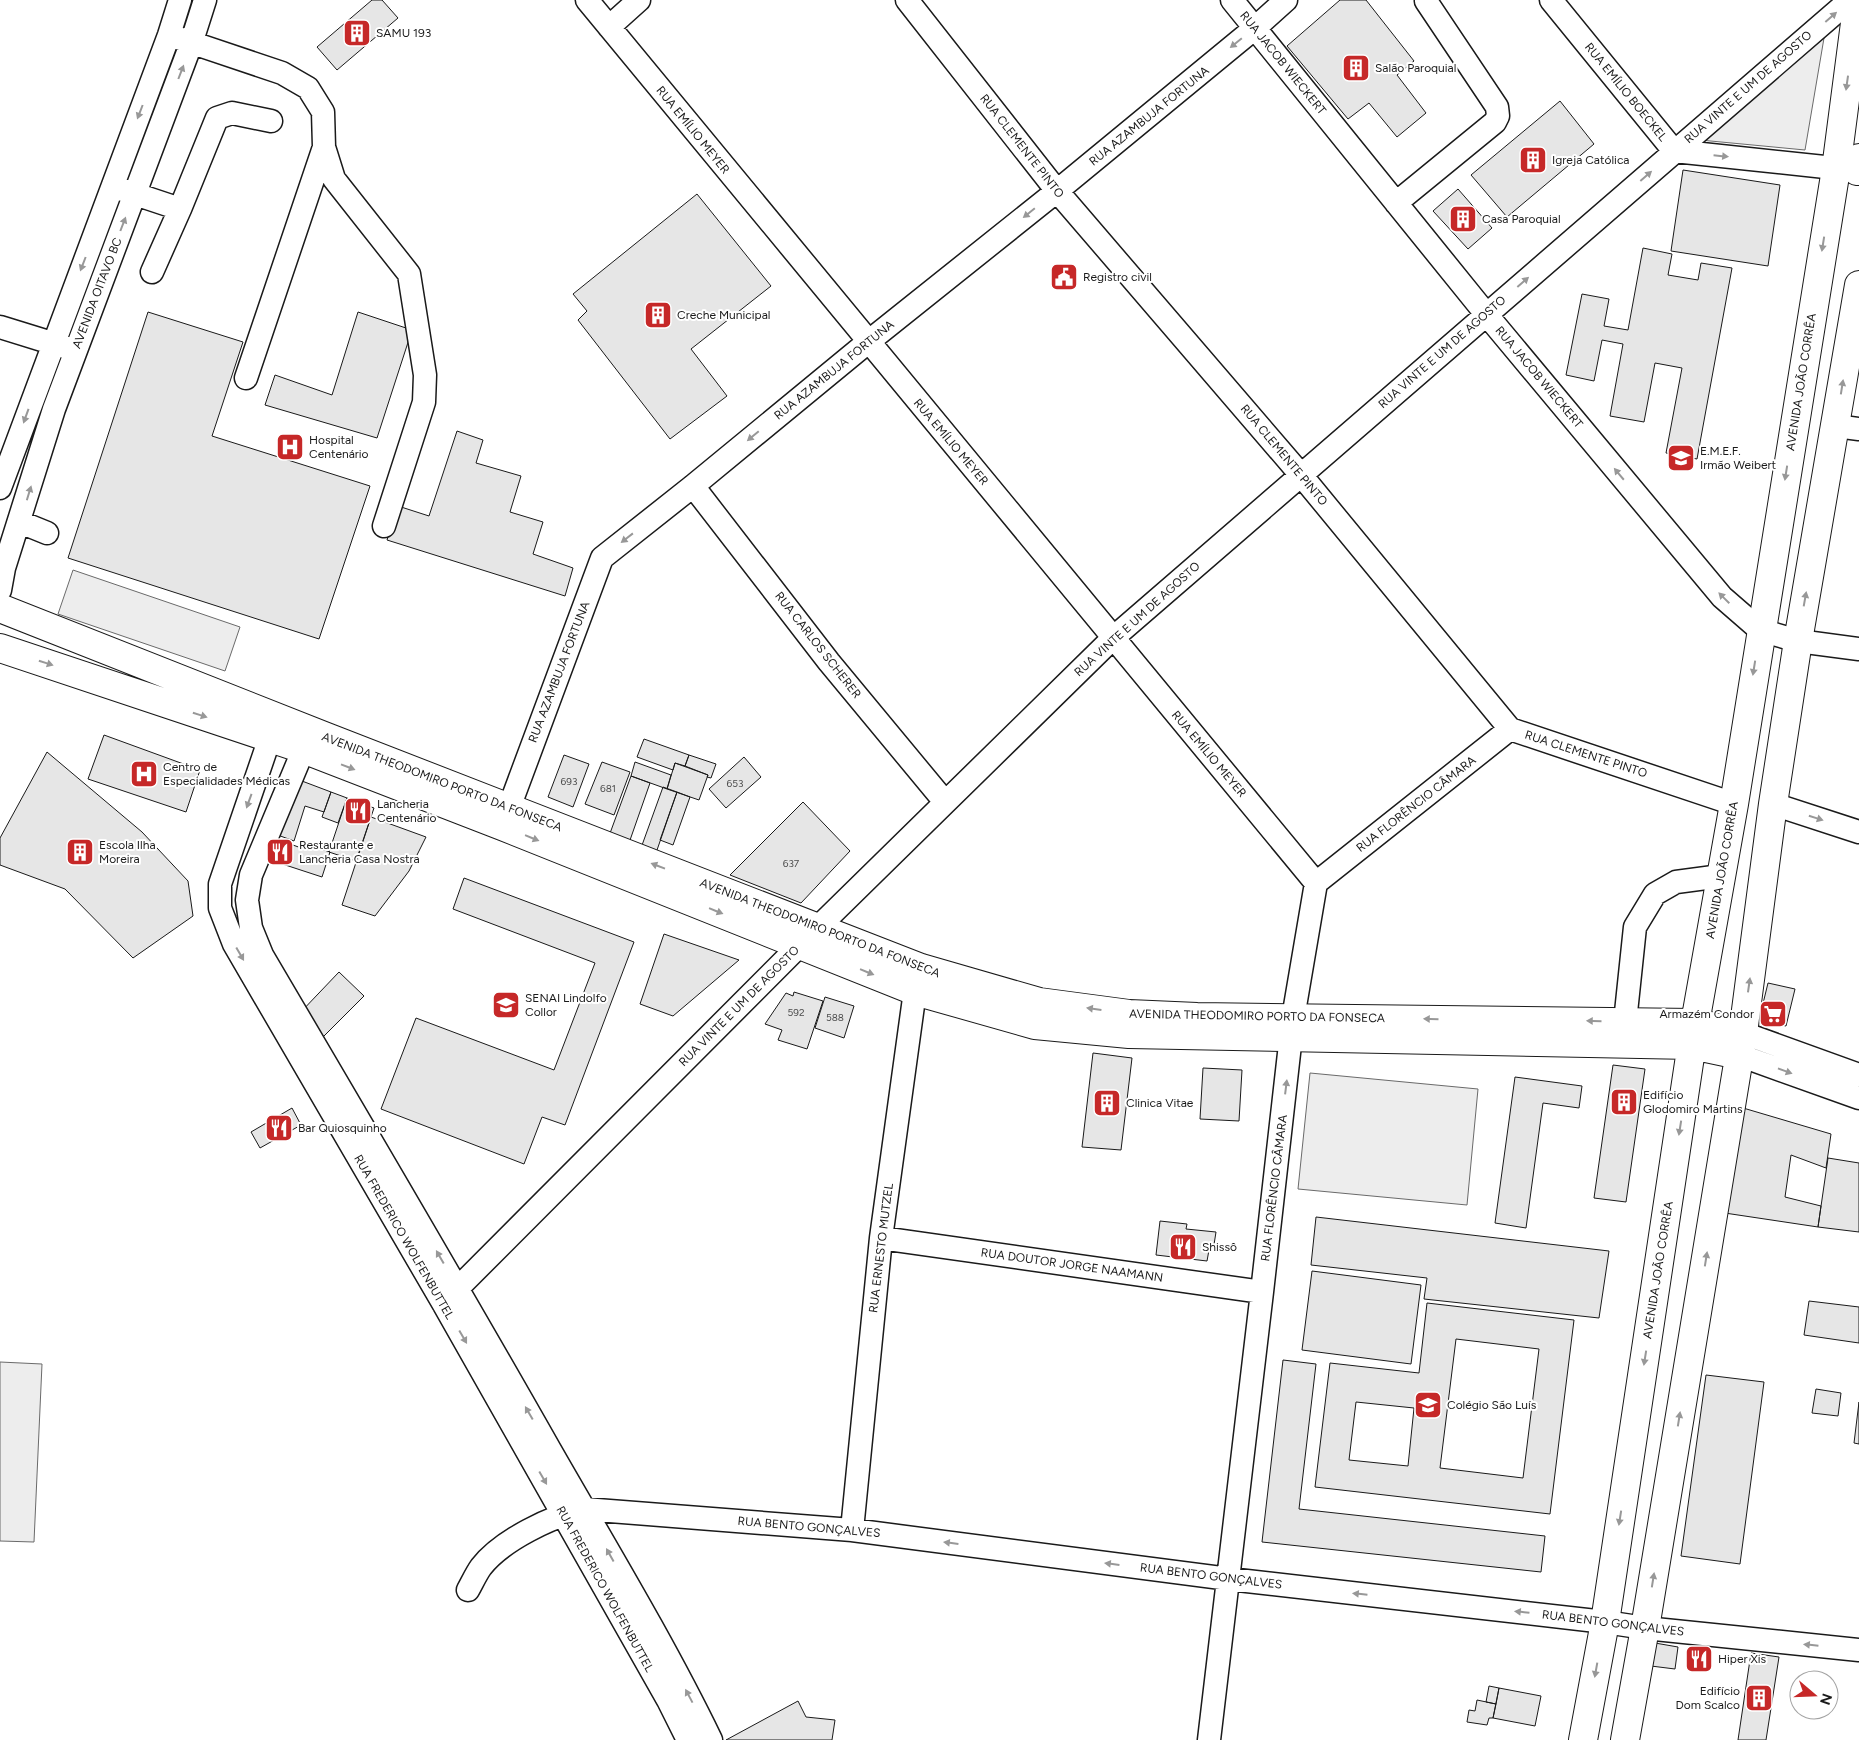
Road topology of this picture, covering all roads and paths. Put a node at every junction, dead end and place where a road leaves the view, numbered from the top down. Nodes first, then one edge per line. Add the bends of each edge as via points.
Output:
1 (180, 0) edge
2 (205, 0) edge
3 (587, 0) edge
4 (639, 0) edge
5 (907, 0) edge
6 (1232, 0) edge
7 (1286, 0) edge
8 (1551, 0) edge
9 (1426, 1) edge
10 (1856, 9) edge
11 (609, 27) junction
12 (1255, 28) junction
13 (169, 35) junction
14 (191, 44) junction
15 (271, 121) dead end
16 (324, 147) junction
17 (1674, 151) junction
18 (1853, 167) edge
19 (112, 186) junction
20 (1057, 191) junction
21 (135, 194) junction
22 (1396, 202) junction
23 (180, 209) junction
24 (152, 272) dead end
25 (1859, 285) edge
26 (1486, 314) junction
27 (0, 328) edge
28 (868, 342) junction
29 (53, 343) junction
30 (76, 350) junction
31 (246, 378) dead end
32 (1848, 427) edge
33 (1301, 475) junction
34 (693, 486) junction
35 (0, 488) edge
36 (20, 522) junction
37 (384, 526) dead end
38 (47, 533) dead end
39 (0, 590) edge
40 (0, 608) edge
41 (1780, 636) junction
42 (1113, 638) junction
43 (0, 648) edge
44 (1859, 649) edge
45 (137, 662) junction
46 (125, 690) junction
47 (274, 728) junction
48 (1510, 729) junction
49 (307, 740) junction
50 (945, 802) junction
51 (1734, 804) junction
52 (1773, 804) junction
53 (505, 817) junction
54 (1859, 832) edge
55 (1721, 876) junction
56 (1316, 883) junction
57 (809, 936) junction
58 (918, 979) junction
59 (1625, 1022) junction
60 (1292, 1028) junction
61 (1528, 1032) junction
62 (1694, 1034) junction
63 (1741, 1044) junction
64 (1859, 1075) edge
65 (332, 1093) junction
66 (1859, 1098) edge
67 (882, 1238) junction
68 (1262, 1292) junction
69 (450, 1296) junction
70 (574, 1511) junction
71 (852, 1530) junction
72 (1229, 1579) junction
73 (468, 1590) dead end
74 (1605, 1622) junction
75 (1646, 1628) junction
76 (1859, 1650) edge
77 (656, 1657) junction
78 (688, 1740) edge
79 (711, 1740) edge
80 (1209, 1740) edge
81 (1583, 1740) edge
82 (1625, 1740) edge

1 - 13 street, AVENIDA OITAVO BC
2 - 14 street, AVENIDA OITAVO BC
3 - 11 street, RUA EMÍLIO MEYER
4 - 11 street
5 - 20 street, RUA CLEMENTE PINTO
6 - 12 street, RUA JACOB WIECKERT
7 - 12 street, RUA AZAMBUJA FORTUNA
8 - 17 street, RUA EMÍLIO BOECKEL
9 - 22 street via 1497,107 1498,116 1495,122
17 -> 10 street, RUA VINTE E UM DE AGOSTO
10 -> 18 main road, AVENIDA JOÃO CORRÊA
11 - 28 street, RUA EMÍLIO MEYER
12 -> 20 street, RUA AZAMBUJA FORTUNA
12 - 22 street, RUA JACOB WIECKERT
13 - 14 street
13 -> 19 street, AVENIDA OITAVO BC
14 - 16 street via 282,73 308,88 323,112
21 -> 14 street, AVENIDA OITAVO BC
15 - 23 street via 232,112 217,118
16 - 31 street
16 - 37 street via 334,178 409,274 425,375 424,402
17 -> 18 street, RUA EMÍLIO BOECKEL
26 -> 17 street, RUA VINTE E UM DE AGOSTO
18 -> 41 main road, AVENIDA JOÃO CORRÊA
19 - 21 street
19 -> 29 street, AVENIDA OITAVO BC
20 -> 28 street, RUA AZAMBUJA FORTUNA
20 - 33 street, RUA CLEMENTE PINTO
21 - 23 street
30 -> 21 street, AVENIDA OITAVO BC
22 - 26 street, RUA JACOB WIECKERT
23 - 24 street
32 -> 25 main road, AVENIDA JOÃO CORRÊA
26 - 33 street, RUA VINTE E UM DE AGOSTO
41 -> 26 street, RUA JACOB WIECKERT via 1722,597
27 - 29 street
28 -> 34 street, RUA AZAMBUJA FORTUNA
28 - 42 street, RUA EMÍLIO MEYER
29 - 30 street
29 -> 35 street, AVENIDA OITAVO BC
36 -> 30 street, AVENIDA OITAVO BC via 54,409
41 -> 32 main road, AVENIDA JOÃO CORRÊA
33 - 42 street, RUA VINTE E UM DE AGOSTO
33 - 48 street, RUA CLEMENTE PINTO
34 - 50 street, RUA CARLOS SCHERER via 829,662
34 -> 53 street, RUA AZAMBUJA FORTUNA via 602,558
36 - 38 street
36 - 39 street, AVENIDA OITAVO BC
40 - 45 main road, AVENIDA THEODOMIRO PORTO DA FONSECA
41 - 44 street
41 -> 51 main road, AVENIDA JOÃO CORRÊA
41 - 52 main road, AVENIDA JOÃO CORRÊA
42 - 50 street, RUA VINTE E UM DE AGOSTO
42 - 56 street, RUA EMÍLIO MEYER
43 -> 46 main road, AVENIDA THEODOMIRO PORTO DA FONSECA
45 - 46 main road
45 - 47 main road, AVENIDA THEODOMIRO PORTO DA FONSECA
46 -> 47 main road, AVENIDA THEODOMIRO PORTO DA FONSECA
47 - 49 main road, AVENIDA THEODOMIRO PORTO DA FONSECA
47 -> 65 street, RUA FREDERICO WOLFENBUTTEL via 220,884 220,908 234,944
48 - 51 street, RUA CLEMENTE PINTO
48 - 56 street, RUA FLORÊNCIO CÂMARA
49 - 53 main road, AVENIDA THEODOMIRO PORTO DA FONSECA
49 - 65 street, RUA FREDERICO WOLFENBUTTEL via 251,875 247,900 251,928 262,955
50 - 57 street, RUA VINTE E UM DE AGOSTO
51 - 55 main road, AVENIDA JOÃO CORRÊA
52 -> 54 street
63 -> 52 main road, AVENIDA JOÃO CORRÊA
53 - 57 main road, AVENIDA THEODOMIRO PORTO DA FONSECA
55 - 59 street via 1676,882 1655,894 1635,927
55 - 62 main road, AVENIDA JOÃO CORRÊA
56 - 60 street, RUA FLORÊNCIO CÂMARA
57 - 58 main road, AVENIDA THEODOMIRO PORTO DA FONSECA
57 - 69 street, RUA VINTE E UM DE AGOSTO
58 - 60 main road, AVENIDA THEODOMIRO PORTO DA FONSECA via 1035,1025
58 - 67 street, RUA ERNESTO MUTZEL
59 -> 61 main road, AVENIDA THEODOMIRO PORTO DA FONSECA
59 - 62 main road, AVENIDA THEODOMIRO PORTO DA FONSECA
60 - 61 main road, AVENIDA THEODOMIRO PORTO DA FONSECA
68 -> 60 street, RUA FLORÊNCIO CÂMARA
61 - 62 main road, AVENIDA THEODOMIRO PORTO DA FONSECA
62 - 63 main road, AVENIDA THEODOMIRO PORTO DA FONSECA
62 -> 74 main road, AVENIDA JOÃO CORRÊA
63 - 64 street, AVENIDA THEODOMIRO PORTO DA FONSECA
63 -> 66 street, AVENIDA THEODOMIRO PORTO DA FONSECA
75 -> 63 main road, AVENIDA JOÃO CORRÊA
65 - 69 street, RUA FREDERICO WOLFENBUTTEL
67 - 68 street, RUA DOUTOR JORGE NAAMANN
67 - 71 street, RUA ERNESTO MUTZEL
68 - 72 street, RUA FLORÊNCIO CÂMARA
69 - 70 street, RUA FREDERICO WOLFENBUTTEL
70 - 71 street, RUA BENTO GONÇALVES
70 - 73 street via 532,1528 498,1551 481,1567
70 - 77 street, RUA FREDERICO WOLFENBUTTEL
72 -> 71 street, RUA BENTO GONÇALVES
74 -> 72 street, RUA BENTO GONÇALVES
72 - 80 street, RUA FLORÊNCIO CÂMARA
74 - 75 street, RUA BENTO GONÇALVES
74 -> 81 main road, AVENIDA JOÃO CORRÊA
76 -> 75 street, RUA BENTO GONÇALVES
75 - 82 main road, AVENIDA JOÃO CORRÊA
77 - 78 street, RUA FREDERICO WOLFENBUTTEL
79 -> 77 street, RUA FREDERICO WOLFENBUTTEL via 691,1698

